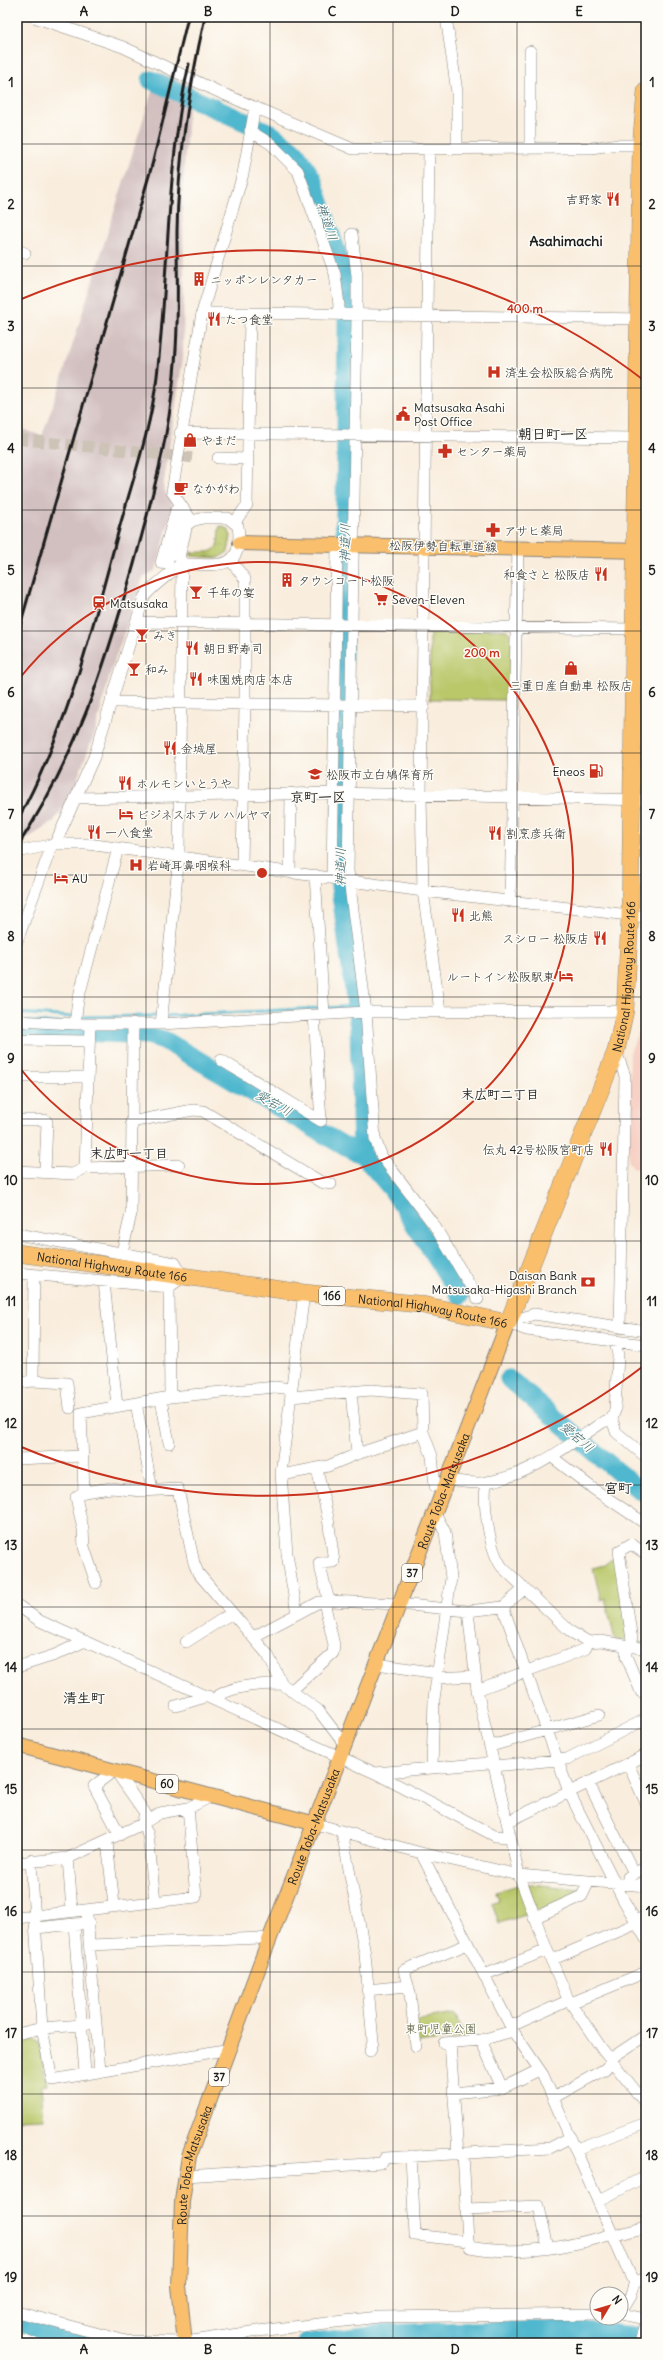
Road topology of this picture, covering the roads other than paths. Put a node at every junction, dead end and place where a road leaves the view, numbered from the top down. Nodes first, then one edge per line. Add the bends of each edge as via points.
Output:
1 (34, 17) edge
2 (446, 17) edge
3 (530, 51) dead end
4 (646, 90) edge
5 (255, 107) junction
6 (250, 131) junction
7 (643, 145) edge
8 (530, 148) junction
9 (457, 149) junction
10 (429, 150) junction
11 (352, 234) dead end
12 (202, 313) junction
13 (250, 313) junction
14 (347, 315) junction
15 (426, 316) junction
16 (642, 319) edge
17 (180, 433) junction
18 (248, 433) junction
19 (354, 435) junction
20 (427, 437) junction
21 (637, 438) junction
22 (218, 458) dead end
23 (248, 459) junction
24 (192, 521) junction
25 (235, 522) junction
26 (240, 542) junction
27 (337, 545) junction
28 (354, 546) junction
29 (425, 546) junction
30 (518, 547) junction
31 (640, 551) edge
32 (231, 561) junction
33 (182, 562) junction
34 (137, 622) junction
35 (182, 623) junction
36 (245, 624) junction
37 (335, 624) junction
38 (352, 625) junction
39 (425, 625) junction
40 (516, 627) junction
41 (633, 629) junction
42 (111, 700) junction
43 (181, 702) junction
44 (245, 703) junction
45 (335, 705) junction
46 (352, 705) junction
47 (424, 706) junction
48 (291, 793) junction
49 (334, 793) junction
50 (349, 793) junction
51 (242, 794) junction
52 (181, 795) junction
53 (421, 796) junction
54 (511, 797) junction
55 (75, 798) junction
56 (639, 800) edge
57 (54, 845) junction
58 (118, 848) junction
59 (17, 852) edge
60 (179, 857) junction
61 (242, 865) junction
62 (290, 871) junction
63 (315, 875) junction
64 (332, 878) junction
65 (348, 880) junction
66 (423, 891) junction
67 (510, 902) junction
68 (638, 916) edge
69 (17, 941) edge
70 (322, 1011) junction
71 (440, 1011) junction
72 (625, 1011) junction
73 (366, 1012) junction
74 (161, 1018) junction
75 (75, 1019) junction
76 (17, 1021) edge
77 (133, 1024) junction
78 (90, 1026) junction
79 (17, 1040) edge
80 (90, 1040) junction
81 (616, 1051) junction
82 (221, 1060) dead end
83 (17, 1077) edge
84 (88, 1077) junction
85 (17, 1120) edge
86 (131, 1122) junction
87 (179, 1165) dead end
88 (130, 1167) junction
89 (85, 1168) junction
90 (17, 1171) edge
91 (45, 1172) junction
92 (331, 1184) dead end
93 (17, 1234) edge
94 (122, 1252) junction
95 (17, 1253) edge
96 (17, 1273) edge
97 (34, 1275) junction
98 (183, 1277) junction
99 (104, 1282) junction
100 (169, 1287) junction
101 (304, 1293) junction
102 (478, 1299) dead end
103 (508, 1323) junction
104 (620, 1328) junction
105 (646, 1331) edge
106 (615, 1342) junction
107 (646, 1345) edge
108 (33, 1381) junction
109 (17, 1383) edge
110 (351, 1392) junction
111 (292, 1393) junction
112 (166, 1398) junction
113 (136, 1403) junction
114 (117, 1406) junction
115 (70, 1408) dead end
116 (607, 1421) junction
117 (423, 1432) junction
118 (169, 1443) dead end
119 (357, 1454) junction
120 (555, 1455) junction
121 (82, 1456) junction
122 (646, 1457) edge
123 (17, 1459) edge
124 (317, 1469) junction
125 (282, 1475) junction
126 (446, 1483) junction
127 (486, 1483) junction
128 (152, 1490) junction
129 (84, 1492) junction
130 (435, 1513) junction
131 (646, 1524) edge
132 (646, 1554) edge
133 (96, 1583) dead end
134 (524, 1589) junction
135 (327, 1601) junction
136 (399, 1604) junction
137 (17, 1605) edge
138 (503, 1607) junction
139 (446, 1608) junction
140 (468, 1611) junction
141 (232, 1613) junction
142 (297, 1614) junction
143 (253, 1637) junction
144 (85, 1641) junction
145 (186, 1642) dead end
146 (589, 1642) junction
147 (629, 1647) junction
148 (646, 1649) edge
149 (377, 1664) junction
150 (17, 1667) edge
151 (525, 1672) junction
152 (437, 1676) junction
153 (475, 1676) junction
154 (286, 1688) junction
155 (477, 1690) junction
156 (646, 1690) edge
157 (211, 1697) junction
158 (176, 1706) dead end
159 (598, 1715) dead end
160 (646, 1719) edge
161 (546, 1730) junction
162 (17, 1745) edge
163 (491, 1746) junction
164 (343, 1751) junction
165 (646, 1755) edge
166 (558, 1761) junction
167 (628, 1764) junction
168 (495, 1766) junction
169 (432, 1768) junction
170 (115, 1770) junction
171 (375, 1773) junction
172 (588, 1782) junction
173 (569, 1792) junction
174 (212, 1796) junction
175 (646, 1803) edge
176 (188, 1808) junction
177 (507, 1822) junction
178 (142, 1824) junction
179 (316, 1824) junction
180 (342, 1832) junction
181 (120, 1835) junction
182 (510, 1837) junction
183 (107, 1842) junction
184 (421, 1853) junction
185 (68, 1858) junction
186 (31, 1860) junction
187 (17, 1863) edge
188 (646, 1868) edge
189 (634, 1874) junction
190 (519, 1875) junction
191 (588, 1883) junction
192 (616, 1884) junction
193 (646, 1886) edge
194 (155, 1901) junction
195 (114, 1905) junction
196 (85, 1908) junction
197 (72, 1910) junction
198 (36, 1915) junction
199 (17, 1918) edge
200 (534, 1918) junction
201 (641, 1918) edge
202 (89, 1923) junction
203 (74, 1924) junction
204 (36, 1928) junction
205 (646, 1939) edge
206 (269, 1942) junction
207 (468, 1944) junction
208 (90, 1945) junction
209 (549, 1955) junction
210 (646, 1972) edge
211 (484, 1975) junction
212 (407, 1986) junction
213 (367, 1990) junction
214 (570, 2001) junction
215 (96, 2022) junction
216 (82, 2025) junction
217 (512, 2027) junction
218 (42, 2028) junction
219 (17, 2034) edge
220 (646, 2035) edge
221 (481, 2040) junction
222 (416, 2046) dead end
223 (230, 2049) junction
224 (370, 2051) dead end
225 (611, 2060) junction
226 (539, 2070) junction
227 (100, 2071) junction
228 (85, 2073) junction
229 (502, 2088) junction
230 (453, 2093) junction
231 (553, 2098) junction
232 (644, 2098) edge
233 (646, 2123) edge
234 (571, 2137) junction
235 (576, 2148) junction
236 (461, 2154) junction
237 (411, 2156) junction
238 (186, 2176) junction
239 (646, 2176) edge
240 (598, 2201) junction
241 (467, 2209) junction
242 (646, 2227) edge
243 (612, 2235) junction
244 (468, 2241) junction
245 (548, 2248) junction
246 (646, 2279) edge
247 (634, 2281) junction
248 (629, 2298) edge
249 (17, 2312) edge
250 (589, 2314) edge
251 (629, 2315) edge
252 (646, 2319) edge
253 (17, 2338) edge
254 (185, 2342) edge
255 (34, 2343) edge
256 (640, 2343) edge

1 - 5 street via 123,47
2 - 9 street via 457,92
3 - 8 street
4 - 7 highway, National Highway Route 166
5 - 6 street
5 - 10 street via 353,149
6 - 12 street via 243,174
6 - 14 street via 271,144 298,171 335,274 339,305
7 - 8 street
7 - 16 highway, National Highway Route 166
8 - 9 street
9 - 10 street
10 - 15 street
11 - 14 street via 357,276
12 - 13 street
12 - 17 street
13 - 14 street
13 - 18 street
14 - 15 street
14 - 19 street
15 - 16 street
15 - 20 street
16 - 21 highway, National Highway Route 166
17 - 18 street
17 - 24 street via 172,492
18 - 19 street
18 - 23 street
19 - 20 street
19 - 28 street
20 - 21 street
20 - 29 street
21 - 31 highway, National Highway Route 166
22 - 23 street
23 - 25 street via 247,505
24 - 25 street via 202,518 228,518
24 - 33 street via 187,525 179,557
25 - 26 street
26 - 27 main road, 松阪伊勢自転車道線
26 - 32 street via 239,550
27 - 28 main road, 松阪伊勢自転車道線
27 - 37 street
28 - 29 main road, 松阪伊勢自転車道線
28 - 38 street
29 - 30 main road, 松阪伊勢自転車道線
29 - 39 street
30 - 31 main road, 松阪伊勢自転車道線
30 - 40 street
31 - 41 highway, National Highway Route 166
32 - 33 street via 223,565 194,565
32 - 36 street via 245,579
33 - 34 street via 144,597
33 - 35 street
34 - 35 street
34 - 42 street
35 - 36 street
35 - 43 street
36 - 37 street
36 - 44 street
37 - 38 street
37 - 45 street
38 - 39 street
38 - 46 street
39 - 40 street
39 - 47 street
40 - 41 street
40 - 54 street
41 - 56 highway, National Highway Route 166
42 - 43 street
42 - 55 street via 94,757
43 - 44 street
43 - 52 street
44 - 45 street
44 - 51 street
45 - 46 street
45 - 49 street
46 - 47 street
46 - 50 street
47 - 53 street
48 - 49 street
48 - 51 street
48 - 62 street
49 - 50 street
49 - 64 street
50 - 53 street
50 - 65 street
51 - 52 street
51 - 61 street
52 - 55 street
52 - 60 street
53 - 54 street
53 - 66 street
54 - 56 street
54 - 67 street
55 - 57 street
56 - 68 highway, National Highway Route 166
57 - 58 street via 88,844
57 - 59 street
57 - 69 street
58 - 60 street
58 - 75 street
60 - 61 street
60 - 74 street
61 - 62 street
62 - 63 street
63 - 64 street
63 - 70 street
64 - 65 street
65 - 66 street
65 - 73 street
66 - 67 street
66 - 71 street
67 - 68 street
68 - 72 highway, National Highway Route 166
70 - 73 street
70 - 74 street
70 - 82 street via 321,1121
71 - 72 street
71 - 73 street
72 - 81 highway, National Highway Route 166
73 - 102 street via 377,1148 434,1225
74 - 77 street
75 - 76 street
75 - 78 street
77 - 78 street
77 - 86 street
78 - 80 street
79 - 80 street
80 - 84 street
81 - 103 highway, National Highway Route 166
81 - 104 street via 625,1076
83 - 84 street
84 - 89 street
85 - 91 street via 47,1122
86 - 88 street
86 - 92 street via 193,1110 203,1111 321,1182
87 - 88 street
88 - 89 street
88 - 94 street via 131,1214
89 - 91 street via 73,1174
90 - 91 street
93 - 94 street
94 - 98 street via 175,1263
95 - 98 highway, National Highway Route 166 / 166
96 - 97 street
97 - 99 street
97 - 108 street
98 - 100 street
98 - 101 highway, National Highway Route 166 / 166
99 - 100 street
99 - 114 street
100 - 112 street
101 - 103 highway, National Highway Route 166 / 166 via 418,1304
101 - 111 street
103 - 104 street via 534,1314
103 - 106 street via 527,1330
103 - 126 main road, Route Toba-Matsusaka / 37
104 - 105 street
106 - 107 street
106 - 116 street via 618,1355 615,1410
108 - 109 street
108 - 115 street via 67,1383
110 - 111 street
110 - 117 street via 387,1390 422,1394
110 - 119 street
111 - 112 street via 275,1387
111 - 125 street
112 - 113 street
112 - 118 street
113 - 114 street
113 - 128 street
114 - 121 street via 81,1413
116 - 120 street
116 - 122 street
117 - 119 street
117 - 126 street via 432,1456 435,1486
119 - 124 street
120 - 127 street via 533,1467
120 - 131 street via 595,1490
121 - 123 street
121 - 129 street
124 - 125 street
124 - 135 street via 328,1518 334,1562 319,1563
125 - 142 street via 287,1554
126 - 127 street
126 - 130 main road, Route Toba-Matsusaka / 37
127 - 134 street via 484,1495 488,1524 498,1561
128 - 129 street via 111,1488
128 - 141 street via 178,1489 195,1567
129 - 133 street via 76,1498 84,1547
130 - 136 main road, Route Toba-Matsusaka / 37
130 - 139 street via 445,1532 451,1573
132 - 147 street via 631,1544 619,1551
134 - 138 street
134 - 146 street via 571,1632
135 - 136 street
135 - 142 street
135 - 154 street via 333,1653
136 - 139 street
136 - 149 main road, Route Toba-Matsusaka / 37
137 - 144 street via 40,1621
138 - 140 street
138 - 151 street
139 - 140 street
139 - 152 street
140 - 153 street
141 - 143 street
141 - 145 street
142 - 143 street
143 - 154 street via 268,1655
144 - 150 street via 55,1655
144 - 157 street
146 - 147 street via 601,1641
146 - 151 street via 585,1649
147 - 148 street
147 - 156 street via 626,1656 641,1692
149 - 152 street
149 - 164 main road, Route Toba-Matsusaka / 37
151 - 155 street
151 - 161 street
152 - 153 street
152 - 169 street
153 - 155 street
154 - 157 street via 258,1685
154 - 164 street via 318,1710
155 - 163 street
157 - 158 street
157 - 164 street
159 - 161 street
160 - 166 street via 574,1756
161 - 163 street
161 - 166 street
162 - 170 main road, 60
163 - 168 street
164 - 171 street
164 - 179 main road, Route Toba-Matsusaka / 37
165 - 167 street
166 - 168 street
166 - 173 street
167 - 172 street
167 - 175 street
168 - 169 street via 488,1763
168 - 177 street
169 - 171 street
170 - 174 main road, 60
170 - 178 street via 145,1813
170 - 181 street via 94,1786
171 - 182 street via 495,1836
172 - 173 street
172 - 189 street
173 - 177 street
173 - 192 street
174 - 176 street
174 - 179 main road, 60
176 - 178 street via 160,1813
176 - 194 street via 196,1897
177 - 182 street
178 - 181 street
178 - 194 street via 148,1834
179 - 180 street
179 - 206 main road, Route Toba-Matsusaka / 37
180 - 184 street
180 - 213 street via 365,1954
181 - 183 street
182 - 190 street
183 - 185 street
183 - 195 street
184 - 190 street
184 - 207 street
185 - 186 street
185 - 197 street
186 - 187 street
186 - 198 street
188 - 189 street
189 - 192 street
190 - 191 street
190 - 200 street
191 - 192 street
191 - 200 street via 582,1896
192 - 193 street
192 - 201 street
194 - 195 street
195 - 196 street
196 - 197 street
196 - 202 street
197 - 198 street
198 - 199 street
198 - 204 street
200 - 209 street
201 - 205 street
201 - 209 street via 631,1926
202 - 203 street
202 - 208 street
203 - 204 street
203 - 216 street
204 - 218 street
206 - 208 street via 261,1938
206 - 223 main road, Route Toba-Matsusaka / 37
207 - 211 street
207 - 212 street via 404,1970
208 - 215 street
209 - 211 street
209 - 214 street
210 - 214 street
211 - 217 street
212 - 213 street
212 - 222 street
213 - 224 street via 373,2042
214 - 217 street
214 - 225 street
215 - 216 street
215 - 227 street
216 - 218 street
216 - 228 street
217 - 221 street
217 - 226 street
218 - 219 street
218 - 228 street via 52,2080
220 - 225 street
221 - 229 street
221 - 230 street via 446,2043
223 - 227 street
223 - 238 main road, Route Toba-Matsusaka / 37 via 189,2156
225 - 231 street via 605,2069
225 - 232 street
226 - 229 street
226 - 231 street
227 - 228 street
229 - 230 street
230 - 236 street
231 - 234 street
233 - 235 street
234 - 235 street
234 - 236 street via 550,2148
235 - 240 street
236 - 237 street
236 - 241 street
237 - 238 street via 384,2158 382,2164
237 - 244 street via 415,2235
238 - 254 main road, Route Toba-Matsusaka / 37 via 180,2233 179,2286
239 - 240 street
240 - 243 street
241 - 244 street
241 - 245 street via 539,2206
242 - 243 street
243 - 245 street via 566,2247
243 - 247 street
244 - 245 street via 470,2247 494,2252
246 - 247 street
247 - 248 street
249 - 254 street via 126,2341
250 - 254 street via 379,2317
251 - 252 street
252 - 256 street
253 - 255 street

